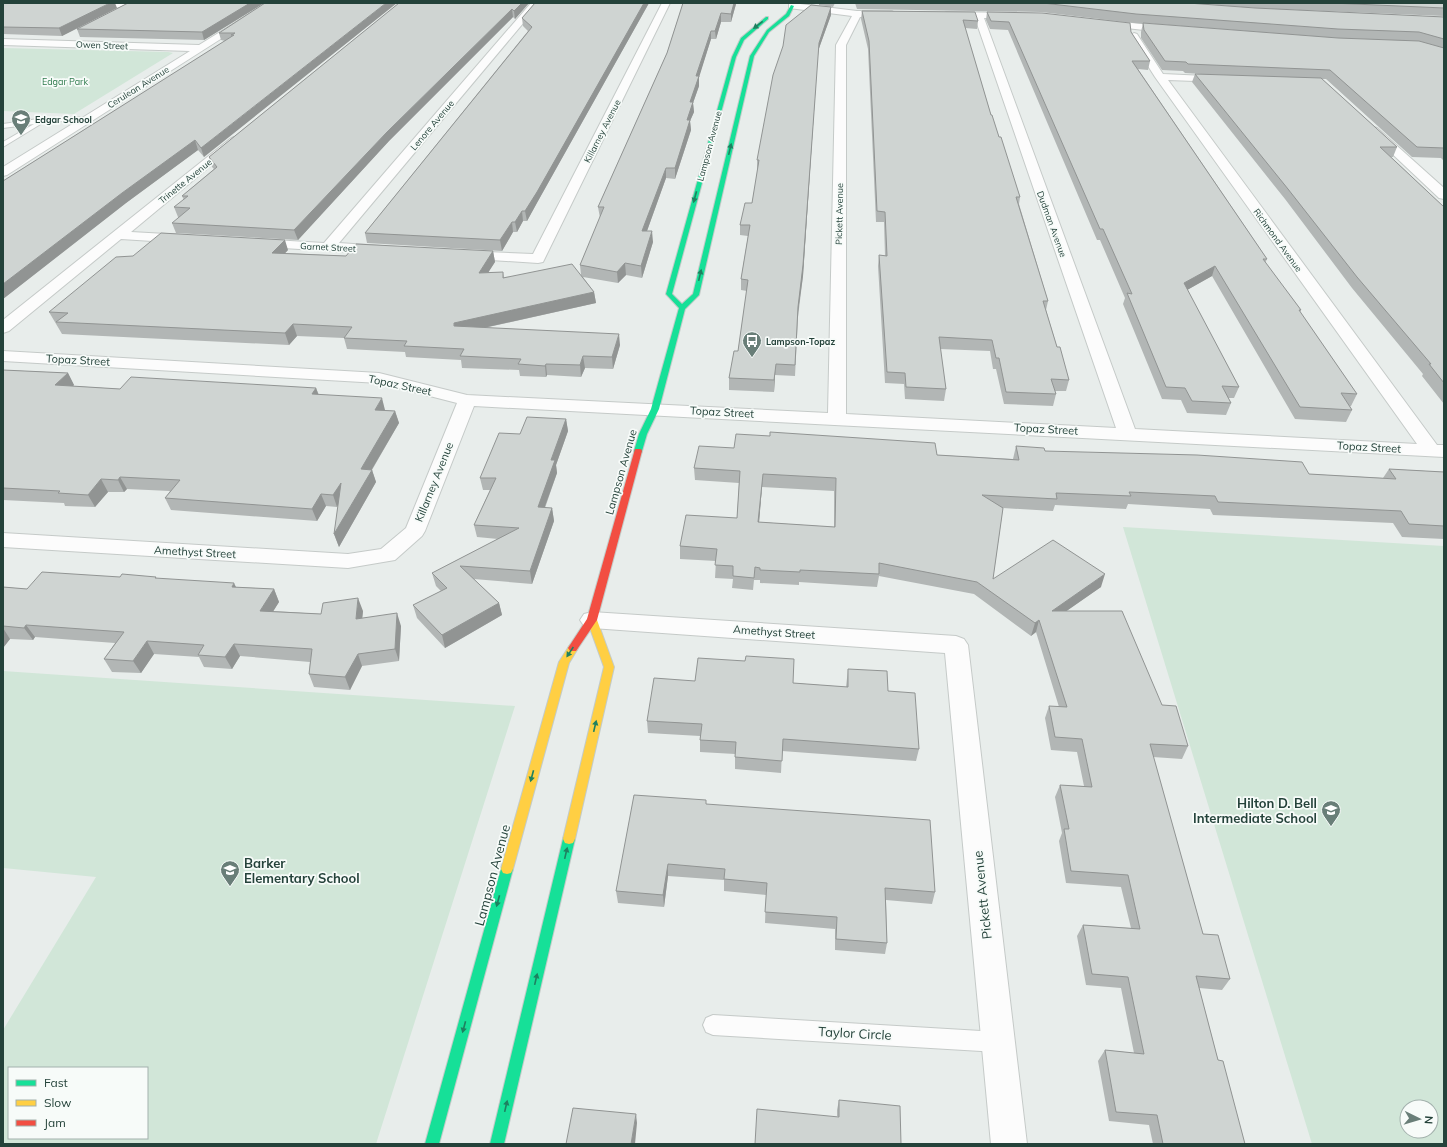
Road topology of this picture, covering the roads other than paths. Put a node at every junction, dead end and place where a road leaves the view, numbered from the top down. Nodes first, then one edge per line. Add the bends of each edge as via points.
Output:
1 (55, 3) edge
2 (273, 3) edge
3 (536, 3) edge
4 (666, 3) edge
5 (795, 5) edge
6 (857, 14) junction
7 (902, 14) edge
8 (933, 15) edge
9 (978, 15) junction
10 (113, 16) edge
11 (1025, 16) edge
12 (1095, 22) edge
13 (1134, 27) junction
14 (1180, 30) edge
15 (78, 33) edge
16 (3, 42) edge
17 (57, 44) junction
18 (201, 48) junction
19 (1160, 77) junction
20 (1237, 79) edge
21 (87, 119) junction
22 (45, 120) junction
23 (1362, 120) edge
24 (3, 126) edge
25 (246, 131) edge
26 (3, 145) edge
27 (3, 172) edge
28 (1444, 195) edge
29 (118, 235) junction
30 (196, 240) edge
31 (242, 242) edge
32 (328, 247) junction
33 (398, 251) edge
34 (452, 254) edge
35 (682, 308) junction
36 (3, 328) edge
37 (3, 356) edge
38 (467, 400) junction
39 (655, 408) junction
40 (837, 418) junction
41 (1127, 433) junction
42 (1437, 450) edge
43 (3, 540) edge
44 (387, 555) joint
45 (592, 620) junction
46 (956, 645) joint
47 (713, 1025) dead end
48 (998, 1042) junction
49 (432, 1144) edge
50 (497, 1144) edge
51 (1009, 1144) edge

1 - 10 street via 134,5
2 - 18 street, Cerulean Avenue
3 - 32 street, Lenore Avenue
4 - 34 street, Killarney Avenue via 538,259
5 - 6 street
35 -> 5 main road, Lampson Avenue via 696,295 752,56 768,31 788,15
5 -> 35 main road, Lampson Avenue via 776,12 753,28 742,40 734,56 669,294
6 - 7 street
6 - 40 street, Pickett Avenue via 841,45
8 - 9 street
9 - 11 street
9 - 41 street, Dudman Avenue
12 - 13 street
13 - 14 street
13 - 19 street, Richmond Avenue via 1135,39
15 - 17 street
16 - 17 street, Owen Street
17 - 18 street, Owen Street
18 - 21 street, Cerulean Avenue
19 - 20 street
19 - 42 street, Richmond Avenue
21 - 22 lane
21 - 27 street, Cerulean Avenue
22 - 24 lane
22 - 26 lane
23 - 28 street
25 - 29 street, Trinette Avenue
29 - 30 street
29 - 36 street, Trinette Avenue
31 - 32 street, Garnet Street
32 - 33 street, Garnet Street
35 - 39 main road, Lampson Avenue
37 - 38 street, Topaz Street via 379,378
38 - 39 street, Topaz Street
38 - 44 street, Killarney Avenue via 415,531
39 - 40 street, Topaz Street
39 - 45 main road, Lampson Avenue via 643,434
40 - 41 street, Topaz Street
41 - 42 street, Topaz Street
43 - 44 street, Amethyst Street via 348,560
45 - 46 street, Amethyst Street
45 -> 49 main road, Lampson Avenue via 564,662
50 -> 45 main road via 609,667
46 - 48 street, Pickett Avenue
47 - 48 lane, Taylor Circle
48 - 51 street, Pickett Avenue

